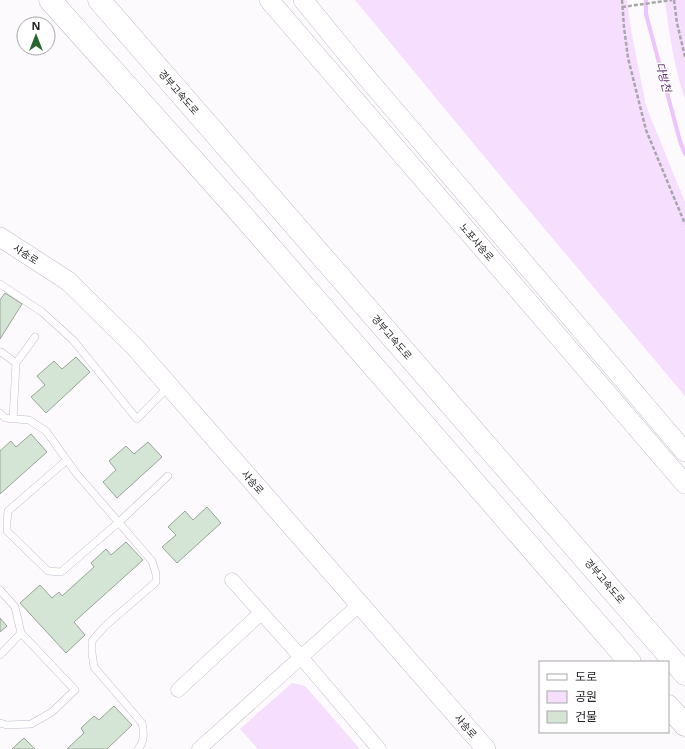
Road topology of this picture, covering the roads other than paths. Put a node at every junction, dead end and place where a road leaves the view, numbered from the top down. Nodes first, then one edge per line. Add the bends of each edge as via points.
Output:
1 (50, 0) edge
2 (99, 0) edge
3 (269, 0) edge
4 (303, 0) edge
5 (0, 237) edge
6 (0, 284) edge
7 (34, 337) dead end
8 (1, 352) edge
9 (16, 363) junction
10 (169, 385) junction
11 (0, 413) edge
12 (13, 419) junction
13 (685, 452) edge
14 (67, 460) junction
15 (168, 476) dead end
16 (685, 484) edge
17 (119, 522) junction
18 (232, 580) dead end
19 (0, 590) edge
20 (360, 604) junction
21 (261, 613) junction
22 (21, 633) junction
23 (0, 655) edge
24 (301, 657) junction
25 (629, 661) edge
26 (685, 674) edge
27 (178, 690) dead end
28 (669, 707) edge
29 (0, 723) edge
30 (685, 725) edge
31 (138, 749) edge
32 (198, 749) edge
33 (379, 749) edge
34 (486, 749) edge

1 - 25 highway via 251,225
2 - 26 highway, 경부고속도로
3 - 16 main road, 노포사송로
4 - 13 main road
5 - 10 main road, 사송로 via 68,281 135,347
6 - 10 lane via 42,312 73,340 137,419
7 - 9 lane
8 - 9 lane
9 - 12 lane
10 - 20 main road, 사송로
11 - 12 lane via 5,418
12 - 14 lane via 29,420 46,431
14 - 17 lane
14 - 17 lane via 8,511 7,531 48,571 61,572
15 - 17 lane
17 - 31 lane via 152,561 156,582 105,626 92,641 92,653 94,667 142,723 144,734
18 - 21 street
19 - 22 lane via 15,607
20 - 24 street
20 - 34 main road, 사송로
21 - 24 street
21 - 27 street
22 - 23 lane
22 - 29 lane via 75,690 52,712 31,724
24 - 32 street
24 - 33 street
28 - 30 highway

